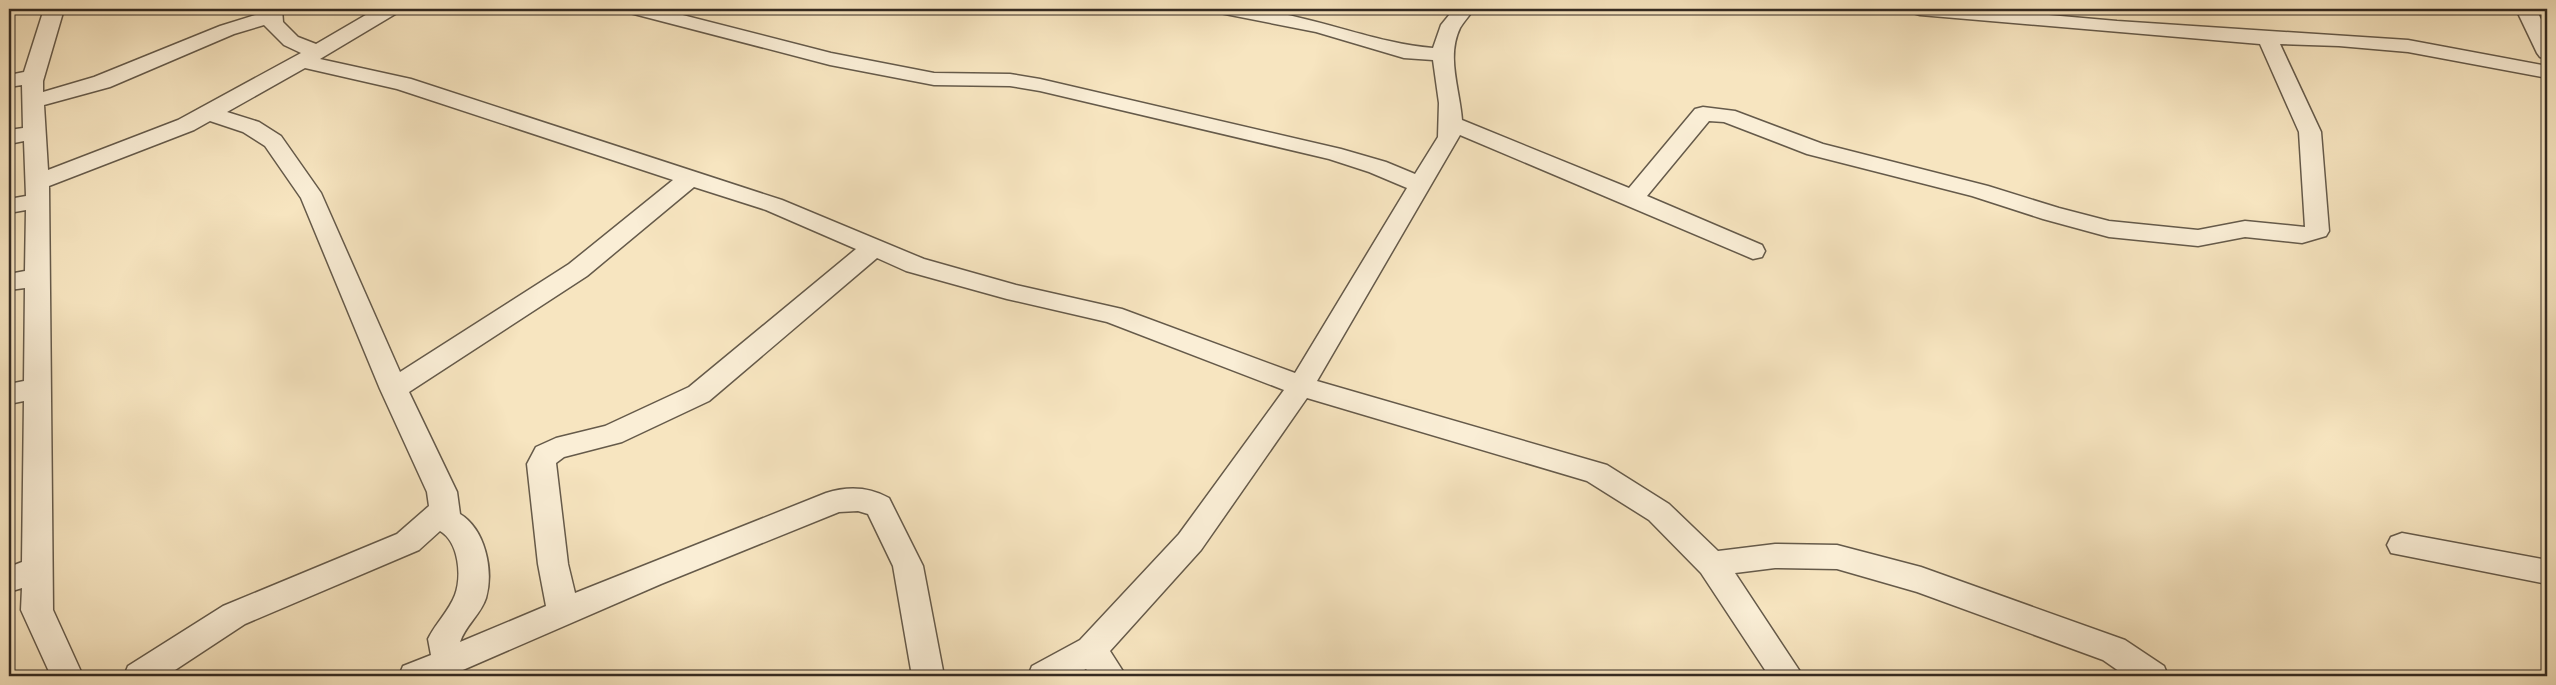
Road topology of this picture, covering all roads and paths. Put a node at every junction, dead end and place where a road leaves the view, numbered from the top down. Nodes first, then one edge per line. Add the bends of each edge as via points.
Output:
1 (54, 9) edge
2 (390, 9) edge
3 (637, 9) edge
4 (1227, 9) edge
5 (1464, 9) edge
6 (1920, 9) edge
7 (2526, 9) edge
8 (271, 13) edge
9 (2268, 38) junction
10 (2547, 53) edge
11 (1442, 55) junction
12 (309, 57) junction
13 (2547, 72) edge
14 (25, 86) edge
15 (208, 114) junction
16 (1452, 124) junction
17 (35, 132) junction
18 (9, 137) edge
19 (689, 179) junction
20 (1420, 186) junction
21 (37, 192) junction
22 (1633, 198) junction
23 (9, 206) edge
24 (874, 248) junction
25 (1753, 251) dead end
26 (38, 277) junction
27 (9, 282) edge
28 (1300, 386) junction
29 (37, 388) junction
30 (394, 389) junction
31 (9, 394) edge
32 (443, 511) junction
33 (2402, 545) dead end
34 (1712, 564) junction
35 (37, 569) junction
36 (2547, 572) edge
37 (9, 580) edge
38 (563, 612) junction
39 (1091, 650) junction
40 (448, 662) junction
41 (67, 676) edge
42 (140, 676) edge
43 (415, 676) edge
44 (928, 676) edge
45 (1044, 676) edge
46 (1110, 676) edge
47 (1787, 676) edge
48 (2152, 676) edge

1 - 14 street
2 - 12 street
3 - 20 street via 830,59 934,79 1010,80 1040,85 1338,154 1380,166
4 - 11 street via 1319,27 1404,52
5 - 11 street via 1454,19 1446,35
6 - 9 street
7 - 10 street
8 - 12 street via 272,24
8 - 14 street via 102,82
9 - 13 street via 2408,46
9 - 22 street via 2310,132 2317,231 2313,233 2302,235 2245,229 2198,238 2109,229 1971,188 1815,149 1714,114 1703,114
11 - 16 street
12 - 15 street
12 - 19 street via 402,84
14 - 17 street
15 - 21 street
15 - 30 street via 251,127 273,141 313,198
16 - 20 street via 1449,137
16 - 22 street
17 - 18 street
17 - 21 street
19 - 24 street via 774,205
19 - 30 street via 578,270
20 - 28 street
21 - 23 street
21 - 26 street
22 - 25 street
24 - 28 street via 924,268 1113,315
24 - 38 street via 699,394 612,436 556,449 546,455 541,464 553,564
26 - 27 street
26 - 29 street
28 - 34 street via 1597,473 1659,512
28 - 39 street via 1190,542
29 - 31 street
29 - 35 street
30 - 32 street via 442,492
32 - 40 street via 446,520 461,529 474,566 470,598 444,639
32 - 42 street via 408,542 234,615
33 - 36 street
34 - 47 street
34 - 48 street via 1775,556 1837,557 1921,580 2114,650
35 - 37 street
35 - 41 street via 37,610
38 - 40 street
38 - 44 street via 836,501 870,500 879,506 908,566
39 - 45 street
39 - 46 street
40 - 43 street

